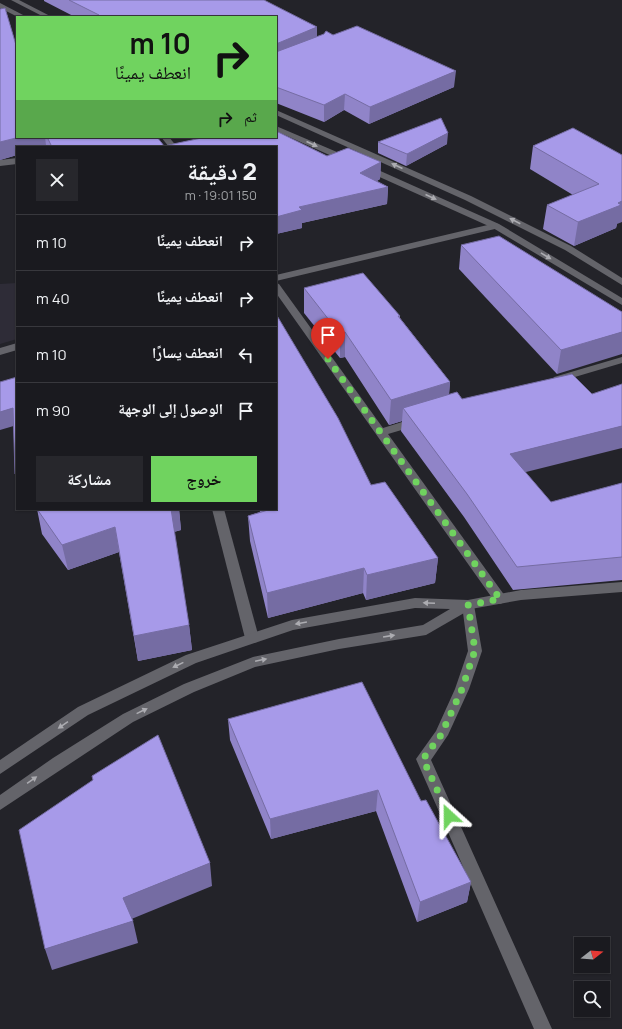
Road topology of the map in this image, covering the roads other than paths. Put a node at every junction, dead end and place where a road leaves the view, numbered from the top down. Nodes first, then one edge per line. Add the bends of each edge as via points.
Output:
1 (14, 0) edge
2 (0, 6) edge
3 (22, 16) edge
4 (46, 16) edge
5 (277, 112) edge
6 (277, 128) edge
7 (166, 138) edge
8 (172, 146) edge
9 (16, 161) edge
10 (0, 163) edge
11 (496, 226) junction
12 (277, 278) edge
13 (622, 282) edge
14 (277, 287) edge
15 (622, 302) edge
16 (16, 346) edge
17 (0, 352) edge
18 (622, 360) edge
19 (547, 383) edge
20 (426, 419) edge
21 (381, 432) junction
22 (218, 510) edge
23 (622, 587) edge
24 (500, 599) junction
25 (468, 605) junction
26 (252, 638) junction
27 (0, 768) edge
28 (0, 803) edge
29 (543, 1029) edge

1 - 4 street
2 - 3 street
13 -> 5 street via 568,248 468,198
6 -> 11 street
7 - 8 street
9 - 10 street
11 - 12 street
11 -> 15 street
14 - 21 street
16 - 17 street
18 - 19 street
20 - 21 street
21 - 24 street
22 - 26 street
23 - 24 street
24 - 25 street
25 -> 26 street via 415,603 292,625
28 -> 25 street via 58,762 128,718 189,688 254,662 339,644 426,630
25 - 29 street via 475,650 462,689 441,735 423,759
26 -> 27 street via 191,659 83,711

